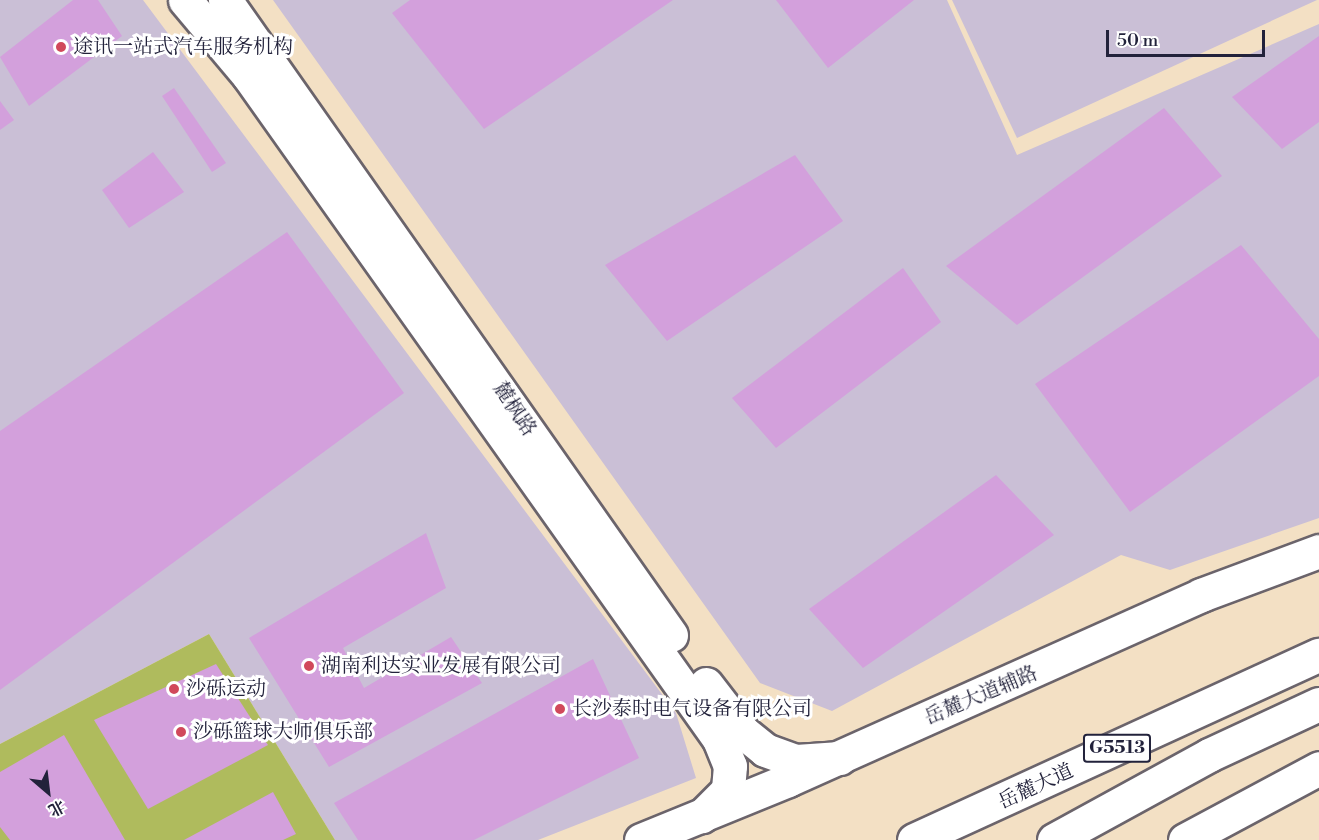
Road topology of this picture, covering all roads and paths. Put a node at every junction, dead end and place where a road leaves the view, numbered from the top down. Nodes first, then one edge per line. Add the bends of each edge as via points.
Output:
1 (185, 0) edge
2 (225, 0) edge
3 (1319, 551) edge
4 (1319, 632) edge
5 (1319, 655) edge
6 (1319, 704) edge
7 (1192, 709) junction
8 (840, 758) junction
9 (1319, 768) edge
10 (702, 816) junction
11 (641, 840) edge
12 (914, 840) edge
13 (1054, 840) edge
14 (1185, 840) edge

1 - 10 main road via 248,75 718,739 730,766 728,790
2 - 8 main road, 麓枫路 via 743,732 781,757 809,762
3 - 8 main road, 岳麓大道辅路 via 1201,596
4 - 7 main road
5 - 7 main road, 岳麓大道 / G5513
6 - 13 main road, G5513 via 1218,750
7 - 12 main road, 岳麓大道 / G5513 via 1021,795
8 - 10 main road, 岳麓大道辅路
9 - 14 main road
10 - 11 main road, 岳麓大道辅路

